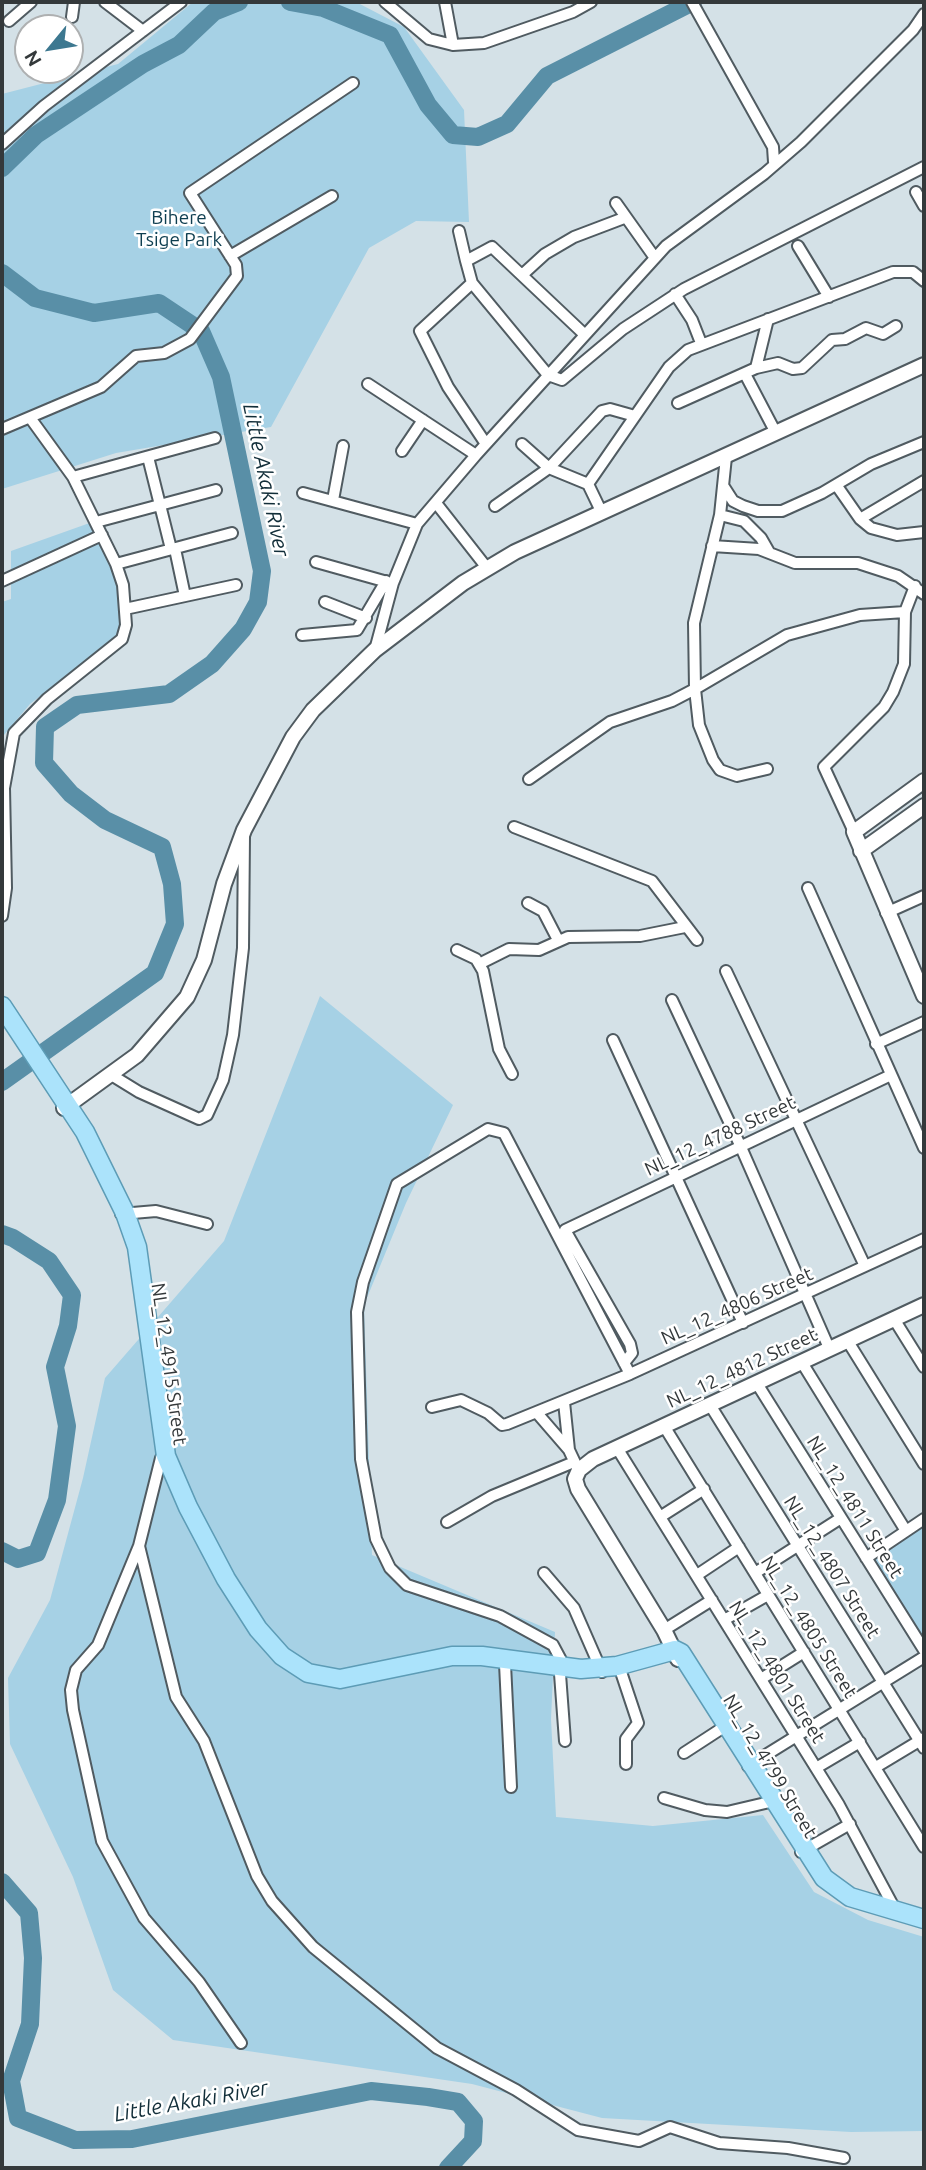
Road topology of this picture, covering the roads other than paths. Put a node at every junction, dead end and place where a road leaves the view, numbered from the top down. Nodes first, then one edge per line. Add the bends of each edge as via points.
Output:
1 (31, 2) edge
2 (105, 2) edge
3 (181, 2) edge
4 (385, 2) edge
5 (445, 2) edge
6 (591, 2) edge
7 (692, 2) edge
8 (924, 14) edge
9 (9, 21) dead end
10 (143, 31) junction
11 (453, 45) junction
12 (352, 83) dead end
13 (2, 144) edge
14 (774, 163) junction
15 (924, 167) edge
16 (916, 192) dead end
17 (332, 196) dead end
18 (617, 203) dead end
19 (924, 206) edge
20 (625, 218) junction
21 (459, 231) dead end
22 (797, 246) dead end
23 (230, 256) junction
24 (655, 258) junction
25 (466, 261) junction
26 (522, 275) junction
27 (924, 281) edge
28 (472, 284) junction
29 (675, 294) junction
30 (829, 297) junction
31 (768, 319) junction
32 (896, 326) dead end
33 (584, 334) junction
34 (701, 343) junction
35 (924, 365) edge
36 (756, 368) junction
37 (745, 374) junction
38 (548, 375) junction
39 (368, 384) dead end
40 (678, 403) dead end
41 (635, 416) junction
42 (31, 419) junction
43 (423, 420) junction
44 (2, 429) edge
45 (776, 433) junction
46 (215, 438) dead end
47 (924, 442) edge
48 (486, 444) junction
49 (522, 444) dead end
50 (343, 446) dead end
51 (401, 451) dead end
52 (476, 455) junction
53 (148, 457) junction
54 (726, 457) junction
55 (550, 468) junction
56 (73, 477) junction
57 (924, 481) edge
58 (588, 484) junction
59 (837, 485) junction
60 (724, 487) junction
61 (216, 490) dead end
62 (303, 493) dead end
63 (333, 500) junction
64 (436, 503) junction
65 (161, 505) junction
66 (495, 506) dead end
67 (601, 511) junction
68 (720, 515) junction
69 (860, 519) junction
70 (96, 522) junction
71 (417, 524) junction
72 (924, 532) edge
73 (232, 533) dead end
74 (102, 535) junction
75 (712, 546) junction
76 (173, 549) junction
77 (769, 552) junction
78 (316, 562) dead end
79 (116, 564) junction
80 (487, 568) junction
81 (2, 581) edge
82 (389, 582) junction
83 (236, 585) dead end
84 (915, 586) junction
85 (924, 594) edge
86 (185, 596) junction
87 (325, 603) dead end
88 (125, 609) junction
89 (905, 612) junction
90 (366, 618) junction
91 (302, 635) dead end
92 (375, 650) junction
93 (695, 689) junction
94 (767, 769) dead end
95 (529, 779) dead end
96 (924, 781) edge
97 (924, 806) edge
98 (514, 827) dead end
99 (244, 830) junction
100 (854, 832) junction
101 (861, 851) junction
102 (808, 888) dead end
103 (924, 896) edge
104 (528, 903) dead end
105 (886, 913) junction
106 (2, 916) edge
107 (685, 927) junction
108 (558, 940) junction
109 (697, 940) dead end
110 (457, 950) dead end
111 (479, 964) junction
112 (726, 971) dead end
113 (924, 996) edge
114 (671, 1000) dead end
115 (2, 1006) edge
116 (2, 1016) edge
117 (924, 1022) edge
118 (21, 1040) junction
119 (613, 1040) dead end
120 (876, 1044) junction
121 (512, 1074) dead end
122 (891, 1075) junction
123 (113, 1076) junction
124 (66, 1107) junction
125 (796, 1119) junction
126 (740, 1145) junction
127 (924, 1148) edge
128 (676, 1176) junction
129 (122, 1214) junction
130 (207, 1224) dead end
131 (924, 1239) edge
132 (865, 1266) junction
133 (804, 1295) junction
134 (924, 1305) edge
135 (894, 1318) junction
136 (743, 1323) junction
137 (847, 1340) junction
138 (829, 1348) junction
139 (801, 1361) junction
140 (923, 1362) edge
141 (627, 1368) junction
142 (756, 1382) junction
143 (564, 1402) junction
144 (710, 1405) junction
145 (432, 1407) dead end
146 (537, 1413) junction
147 (664, 1426) junction
148 (617, 1448) junction
149 (569, 1450) junction
150 (161, 1458) junction
151 (924, 1464) edge
152 (576, 1466) junction
153 (704, 1489) junction
154 (660, 1517) junction
155 (841, 1518) junction
156 (924, 1519) edge
157 (447, 1522) dead end
158 (906, 1531) junction
159 (139, 1546) junction
160 (798, 1546) junction
161 (739, 1547) junction
162 (866, 1558) junction
163 (544, 1573) dead end
164 (755, 1573) junction
165 (697, 1575) junction
166 (768, 1595) junction
167 (712, 1600) junction
168 (724, 1620) junction
169 (664, 1630) junction
170 (924, 1650) edge
171 (804, 1652) junction
172 (677, 1656) junction
173 (924, 1657) edge
174 (505, 1664) junction
175 (611, 1670) junction
176 (560, 1671) junction
177 (761, 1679) junction
178 (883, 1684) junction
179 (840, 1710) junction
180 (725, 1727) junction
181 (796, 1737) junction
182 (565, 1741) dead end
183 (860, 1742) junction
184 (923, 1742) edge
185 (684, 1753) dead end
186 (626, 1764) dead end
187 (749, 1766) junction
188 (876, 1767) junction
189 (816, 1769) junction
190 (511, 1787) dead end
191 (664, 1798) dead end
192 (771, 1802) junction
193 (850, 1824) junction
194 (924, 1847) edge
195 (801, 1852) junction
196 (898, 1916) junction
197 (924, 1919) edge
198 (924, 1926) edge
199 (241, 2043) dead end
200 (844, 2158) dead end

1 - 9 street
2 - 10 street
3 - 10 street
4 - 11 street via 429,39
5 - 11 street
6 - 11 street via 484,43
7 - 14 street via 773,147
8 - 14 street via 801,142
10 - 13 street
12 - 23 street via 190,193
14 - 24 street
15 - 29 street
16 - 19 street
17 - 23 street
18 - 20 street
20 - 24 street
20 - 26 street via 574,237
21 - 25 street
22 - 30 street
23 - 42 street via 237,276 190,339 164,353 129,359 102,387
24 - 33 street
25 - 26 street via 491,246
25 - 28 street
26 - 33 street
27 - 30 street via 913,272 899,271
28 - 38 street
28 - 48 street via 420,331 448,387
29 - 34 street
29 - 38 street via 623,329 567,377 557,380
30 - 31 street
31 - 34 street
31 - 36 street
32 - 36 street via 883,334 866,328 832,340 802,368 778,363
33 - 38 street
34 - 41 street via 669,367
35 - 45 street
36 - 37 street
37 - 40 street
37 - 45 street
38 - 48 street
39 - 43 street
41 - 55 street via 601,411
41 - 58 street
42 - 44 street
42 - 56 street
43 - 51 street
43 - 52 street
45 - 54 street
46 - 53 street
47 - 59 street via 871,464
48 - 52 street
49 - 55 street
50 - 63 street
52 - 64 street
53 - 56 street
53 - 65 street
54 - 60 street
54 - 67 street
55 - 58 street
55 - 66 street
56 - 70 street
57 - 69 street
58 - 67 street
59 - 60 street via 782,510 743,506 733,501
59 - 69 street
60 - 68 street
61 - 65 street
62 - 63 street
63 - 71 street
64 - 71 street
64 - 80 street
65 - 70 street
65 - 76 street
67 - 80 street
68 - 75 street
68 - 77 street via 744,521
69 - 72 street via 883,533 913,536
70 - 74 street
71 - 82 street
73 - 76 street
74 - 79 street
74 - 81 street
75 - 77 street
75 - 93 street via 694,623
76 - 79 street
76 - 86 street
77 - 84 street via 795,563 858,563
78 - 82 street
79 - 88 street via 124,585
80 - 92 street
82 - 90 street
82 - 92 street
83 - 86 street
84 - 85 street
84 - 89 street
86 - 88 street
87 - 90 street
88 - 106 street via 122,639 47,699 14,733 4,788 6,888
89 - 93 street via 860,615 787,635
89 - 100 street via 904,664 893,692 884,708 824,767
90 - 91 street via 352,632
92 - 99 street via 313,710 293,737
93 - 94 street via 699,725 720,770 737,776
93 - 95 street via 610,722
96 - 100 street
97 - 101 street
98 - 107 street via 652,881
99 - 123 street via 204,960 187,998
99 - 123 street via 243,948 233,1035 223,1080 207,1115 199,1119
100 - 101 street
101 - 105 street
102 - 120 street
103 - 105 street
104 - 108 street via 543,911
105 - 113 street
107 - 108 street via 640,936 583,935
107 - 109 street
108 - 111 street via 539,950 509,948
110 - 111 street
111 - 121 street via 499,1049
112 - 125 street
114 - 126 street
115 - 118 main road
116 - 118 main road
117 - 120 street
118 - 124 main road, NL_12_4915 Street
119 - 128 street
120 - 122 street
122 - 125 street, NL_12_4788 Street
122 - 127 street
123 - 124 street
124 - 129 main road, NL_12_4915 Street
125 - 126 street, NL_12_4788 Street
125 - 132 street
126 - 128 street, NL_12_4788 Street
126 - 133 street
128 - 136 street
128 - 141 street, NL_12_4788 Street via 565,1230 630,1343
129 - 130 street via 156,1211
129 - 150 main road, NL_12_4915 Street
129 - 176 main road, NL_12_4915 Street via 139,1261 166,1455 226,1579 269,1643 308,1673 332,1679 467,1656
131 - 132 street, NL_12_4806 Street
132 - 133 street, NL_12_4806 Street
133 - 136 street, NL_12_4806 Street
133 - 138 street
134 - 135 street, NL_12_4812 Street
135 - 137 street, NL_12_4812 Street
135 - 140 street
136 - 141 street, NL_12_4806 Street
137 - 138 street, NL_12_4812 Street
137 - 151 street
138 - 139 street, NL_12_4812 Street
139 - 142 street, NL_12_4812 Street
139 - 158 street
141 - 143 street, NL_12_4806 Street
141 - 176 street via 504,1133 488,1129 397,1184 357,1312 361,1459 376,1539 400,1580 419,1591 511,1621 553,1644 560,1654
142 - 144 street, NL_12_4812 Street
142 - 155 street, NL_12_4811 Street
143 - 146 street, NL_12_4806 Street
143 - 149 street, NL_12_4799 Street
144 - 147 street, NL_12_4812 Street
144 - 160 street, NL_12_4807 Street
145 - 146 street, NL_12_4806 Street via 461,1400 502,1425
146 - 149 street
147 - 148 street, NL_12_4812 Street
147 - 153 street, NL_12_4805 Street
148 - 152 street, NL_12_4812 Street
148 - 154 street, NL_12_4801 Street
149 - 152 street, NL_12_4799 Street
150 - 159 street
150 - 174 main road, NL_12_4915 Street via 195,1534 229,1594 267,1648 294,1671 339,1685 452,1661
152 - 157 street via 503,1491
152 - 169 street, NL_12_4799 Street via 578,1489
153 - 154 street
153 - 161 street, NL_12_4805 Street
154 - 165 street, NL_12_4801 Street
155 - 160 street
155 - 162 street, NL_12_4811 Street
156 - 158 street
158 - 162 street
159 - 199 street via 98,1645 76,1670 73,1710 102,1841 144,1918 199,1982
159 - 200 street via 176,1697 200,1733 257,1876 272,1901 313,1947 422,2038 578,2130 639,2141 670,2127 719,2143
160 - 164 street
160 - 178 street, NL_12_4807 Street
161 - 164 street, NL_12_4805 Street
161 - 165 street
162 - 170 street, NL_12_4811 Street
163 - 175 street via 574,1608
164 - 166 street, NL_12_4805 Street
165 - 167 street, NL_12_4801 Street
166 - 168 street
166 - 171 street, NL_12_4805 Street
167 - 168 street, NL_12_4801 Street
167 - 169 street
168 - 177 street, NL_12_4801 Street
169 - 172 street, NL_12_4799 Street
171 - 177 street
171 - 179 street, NL_12_4805 Street
172 - 175 main road, NL_12_4915 Street
172 - 180 main road, NL_12_4799 Street
173 - 178 street
174 - 176 main road, NL_12_4915 Street
174 - 190 street
175 - 176 main road, NL_12_4915 Street
175 - 186 street via 638,1718 626,1739
176 - 182 street
177 - 181 street, NL_12_4801 Street
178 - 179 street
178 - 184 street, NL_12_4807 Street
179 - 181 street
179 - 183 street, NL_12_4805 Street
180 - 185 street
180 - 187 main road, NL_12_4799 Street
181 - 187 street
181 - 189 street, NL_12_4801 Street
183 - 188 street, NL_12_4805 Street
183 - 189 street
184 - 188 street
187 - 192 main road, NL_12_4799 Street
188 - 194 street, NL_12_4805 Street
189 - 193 street, NL_12_4801 Street
191 - 192 street via 727,1812
192 - 195 main road, NL_12_4799 Street
193 - 195 street
193 - 196 street, NL_12_4801 Street
195 - 196 main road, NL_12_4799 Street via 838,1895
196 - 197 main road
196 - 198 main road

